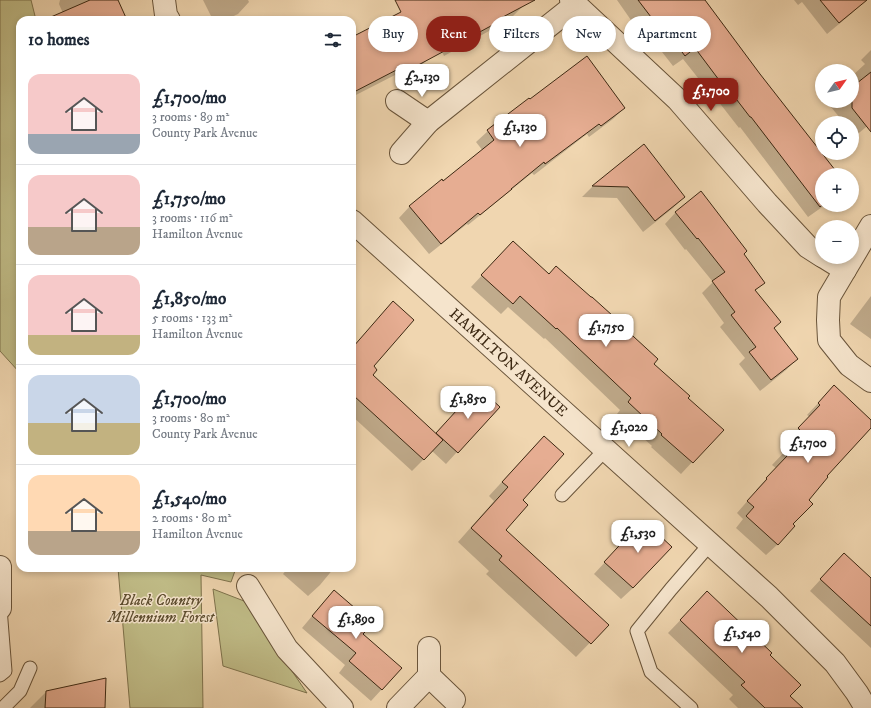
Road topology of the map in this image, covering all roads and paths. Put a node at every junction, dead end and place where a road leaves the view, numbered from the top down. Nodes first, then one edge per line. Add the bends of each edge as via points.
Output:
1 (164, 0) edge
2 (573, 3) edge
3 (167, 16) edge
4 (397, 101) dead end
5 (428, 122) junction
6 (401, 153) dead end
7 (356, 225) edge
8 (871, 226) edge
9 (815, 251) edge
10 (836, 264) edge
11 (845, 270) junction
12 (871, 381) edge
13 (606, 449) junction
14 (562, 495) dead end
15 (710, 544) junction
16 (0, 567) edge
17 (248, 586) dead end
18 (0, 608) edge
19 (429, 648) dead end
20 (30, 668) dead end
21 (0, 675) edge
22 (429, 676) junction
23 (454, 700) dead end
24 (3, 708) edge
25 (342, 708) edge
26 (398, 708) edge
27 (691, 708) edge
28 (866, 708) edge

1 - 3 street
2 - 5 street
2 - 9 street via 678,100 767,203
4 - 5 street
5 - 6 street
7 - 13 street, HAMILTON AVENUE
8 - 11 street
10 - 11 street
11 - 12 street via 829,298 830,340 849,365
13 - 14 lane
13 - 15 street, HAMILTON AVENUE
15 - 27 lane via 637,631 651,672
15 - 28 street, HAMILTON AVENUE via 769,597 835,663
16 - 18 street
17 - 25 street via 288,649
18 - 21 lane via 5,671
19 - 22 street
20 - 24 lane via 20,691
22 - 23 street
22 - 26 street

